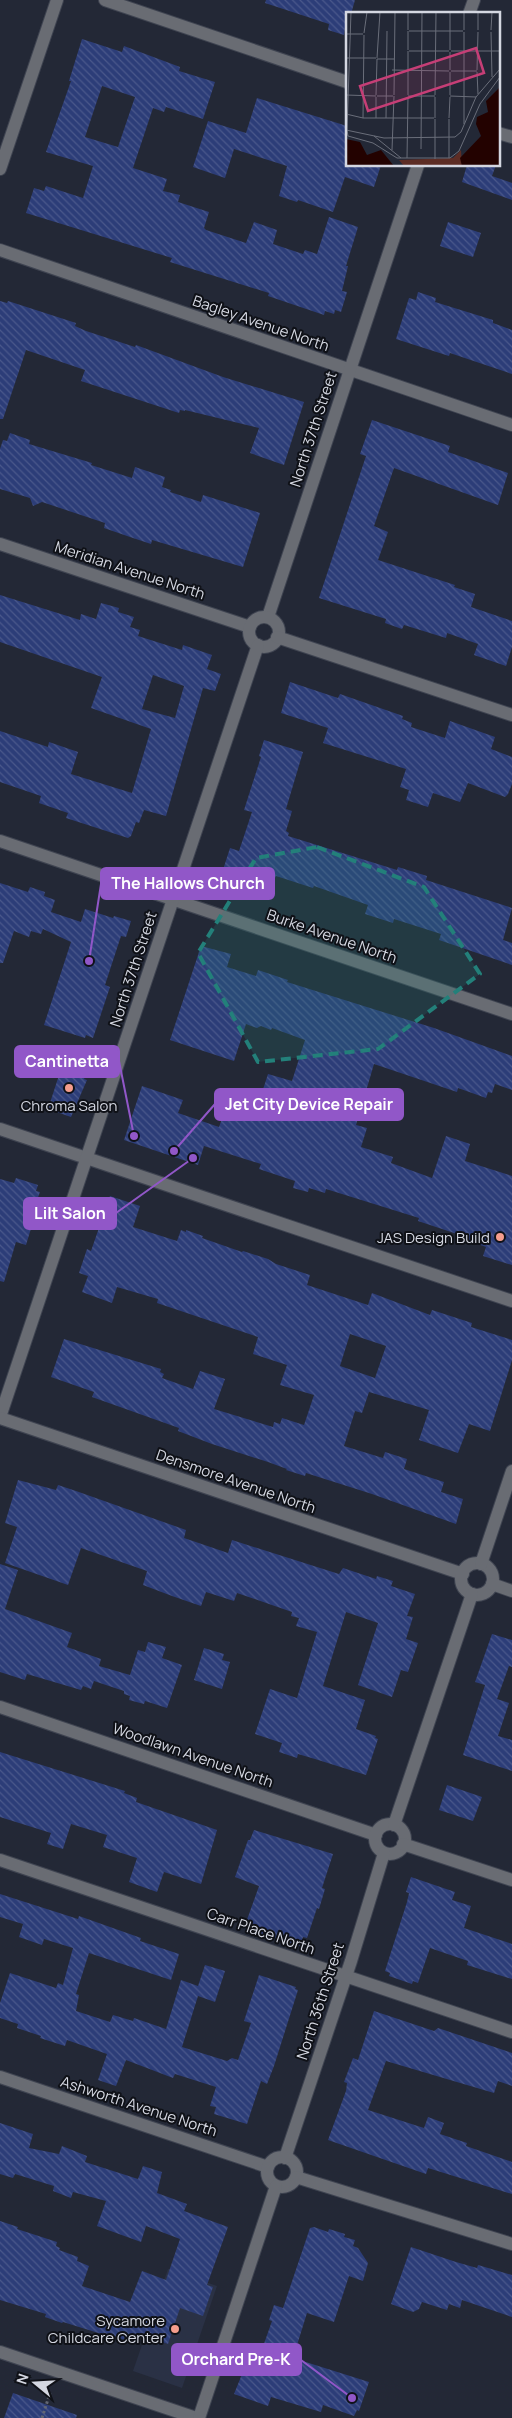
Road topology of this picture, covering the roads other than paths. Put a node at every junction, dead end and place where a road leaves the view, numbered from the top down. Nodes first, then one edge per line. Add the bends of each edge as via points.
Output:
1 (57, 0) edge
2 (105, 0) edge
3 (474, 0) edge
4 (470, 12) edge
5 (346, 82) edge
6 (418, 166) edge
7 (0, 169) edge
8 (0, 250) edge
9 (349, 370) junction
10 (512, 425) edge
11 (0, 544) edge
12 (268, 617) junction
13 (250, 627) junction
14 (277, 637) junction
15 (258, 645) junction
16 (512, 715) edge
17 (0, 841) edge
18 (173, 899) junction
19 (512, 1014) edge
20 (0, 1129) edge
21 (87, 1158) junction
22 (512, 1301) edge
23 (0, 1418) edge
24 (512, 1471) edge
25 (481, 1564) junction
26 (462, 1574) junction
27 (492, 1584) junction
28 (512, 1591) edge
29 (472, 1594) junction
30 (0, 1707) edge
31 (394, 1825) junction
32 (376, 1834) junction
33 (403, 1844) junction
34 (384, 1853) junction
35 (0, 1860) edge
36 (512, 1880) edge
37 (346, 1977) junction
38 (512, 2032) edge
39 (0, 2077) edge
40 (285, 2158) junction
41 (268, 2167) junction
42 (296, 2177) junction
43 (276, 2186) junction
44 (512, 2244) edge
45 (0, 2352) edge
46 (197, 2418) edge

1 - 7 street
2 - 5 street
3 - 4 street
6 - 9 street, North 37th Street
8 - 9 street, Bagley Avenue North
9 - 10 street, Bagley Avenue North
9 - 12 street, North 37th Street
11 - 13 street, Meridian Avenue North
12 - 13 street via 257,618
12 - 14 street via 277,625
13 - 15 street via 250,638
14 - 15 street via 268,646
14 - 16 street
15 - 18 street, North 37th Street
17 - 18 street, Burke Avenue North
18 - 19 street, Burke Avenue North
18 - 21 street, North 37th Street
20 - 21 street
21 - 22 street
21 - 23 street, North 37th Street
23 - 26 street, Densmore Avenue North
24 - 25 street
25 - 26 street via 468,1566
25 - 27 street via 490,1572
26 - 29 street via 462,1585
27 - 28 street
27 - 29 street via 484,1593
29 - 31 street
30 - 32 street, Woodlawn Avenue North
31 - 32 street via 382,1826
31 - 33 street via 403,1832
32 - 34 street via 377,1846
33 - 34 street via 394,1853
33 - 36 street
34 - 37 street, North 36th Street
35 - 37 street, Carr Place North
37 - 38 street, Carr Place North
37 - 40 street, North 36th Street
39 - 41 street, Ashworth Avenue North
40 - 41 street via 273,2160
40 - 42 street via 296,2165
41 - 43 street via 268,2179
42 - 43 street via 288,2186
42 - 44 street
43 - 46 street
45 - 46 street

